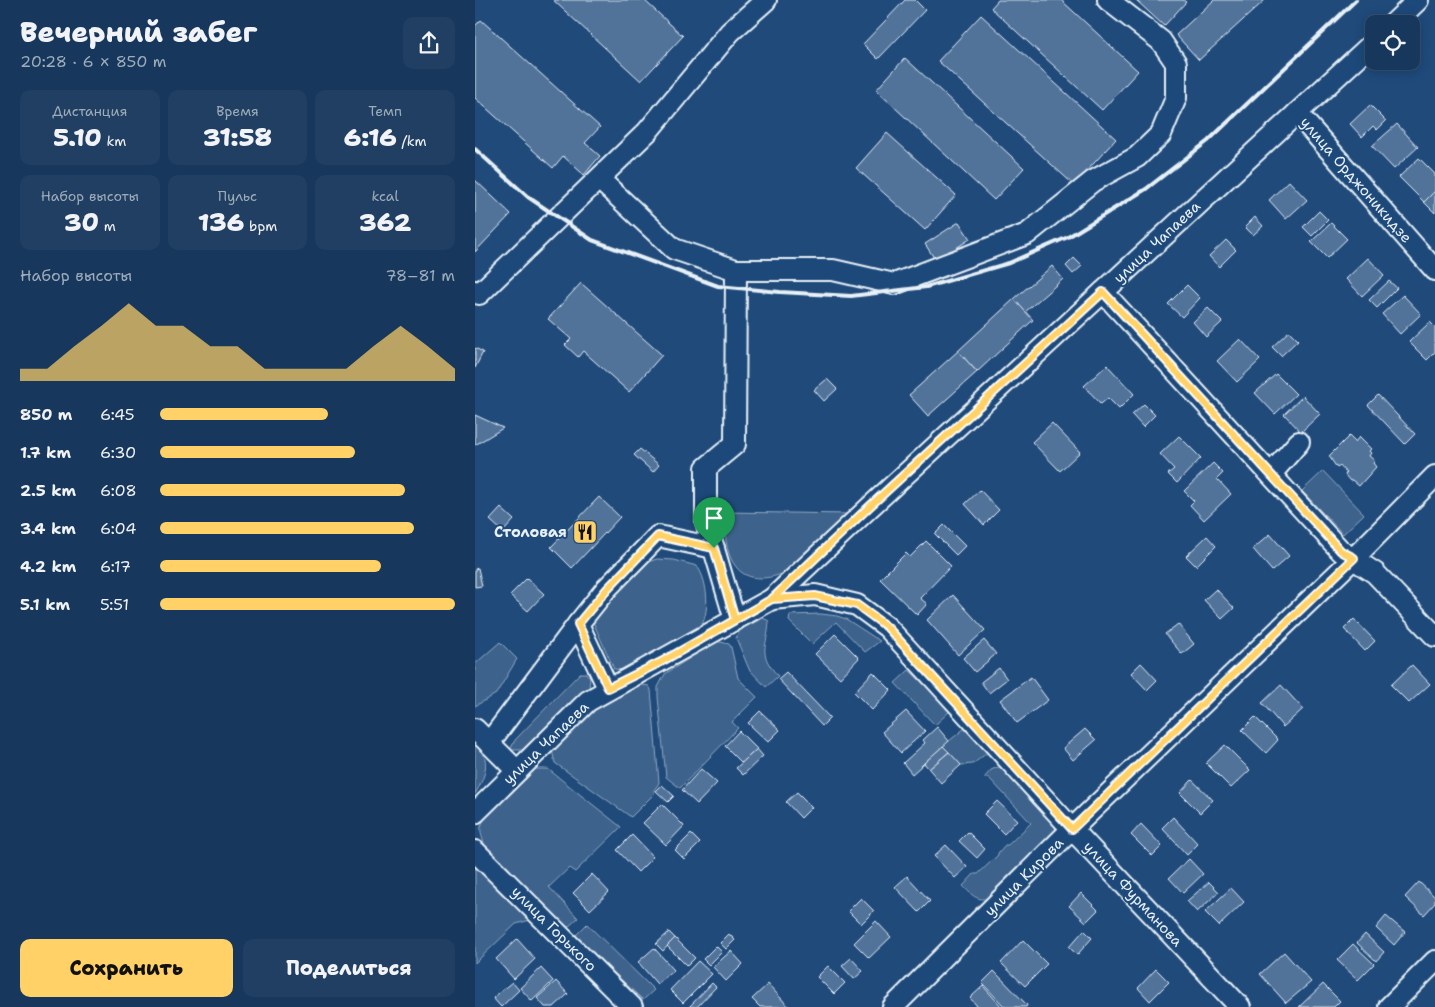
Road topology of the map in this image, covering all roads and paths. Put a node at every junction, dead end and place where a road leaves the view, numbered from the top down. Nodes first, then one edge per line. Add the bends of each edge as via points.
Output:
1 (766, 0) edge
2 (1108, 0) edge
3 (1419, 0) edge
4 (1403, 15) edge
5 (1365, 50) edge
6 (1297, 114) junction
7 (599, 179) junction
8 (736, 270) junction
9 (1435, 270) edge
10 (475, 291) edge
11 (1103, 292) junction
12 (1299, 442) dead end
13 (1271, 474) junction
14 (1435, 476) edge
15 (714, 548) junction
16 (1354, 558) junction
17 (772, 599) junction
18 (735, 620) junction
19 (578, 624) junction
20 (1435, 636) edge
21 (608, 688) junction
22 (482, 736) edge
23 (517, 771) junction
24 (475, 813) edge
25 (1072, 829) junction
26 (475, 851) edge
27 (1432, 969) edge
28 (632, 1007) edge
29 (893, 1007) edge
30 (1240, 1007) edge
31 (1389, 1007) edge

1 - 7 street via 730,32 647,132
2 - 8 street via 1161,40 1176,63 1177,98 1161,134 1137,157 1093,181 1027,234 894,284 833,270
3 - 4 street
5 - 6 street, улица Чапаева
6 - 9 street, улица Орджоникидзе
6 - 11 street, улица Чапаева
7 - 8 street via 674,249
7 - 10 street via 479,294
8 - 15 street via 735,444 706,468 706,522
11 - 13 street
11 - 17 street, улица Чапаева
12 - 13 street
13 - 16 street via 1341,551
14 - 16 street, улица Кирова
15 - 18 street
15 - 19 street via 658,536
16 - 20 street via 1375,573
16 - 25 street, улица Кирова
17 - 18 street, улица Чапаева
17 - 25 street, улица Фурманова via 815,596 857,605 887,627
18 - 21 street, улица Чапаева
19 - 21 street
19 - 22 street
21 - 23 street, улица Чапаева via 588,701
22 - 23 street
23 - 24 street, улица Чапаева
25 - 29 street, улица Кирова
25 - 30 street, улица Фурманова
26 - 28 street, улица Горького
27 - 31 street

